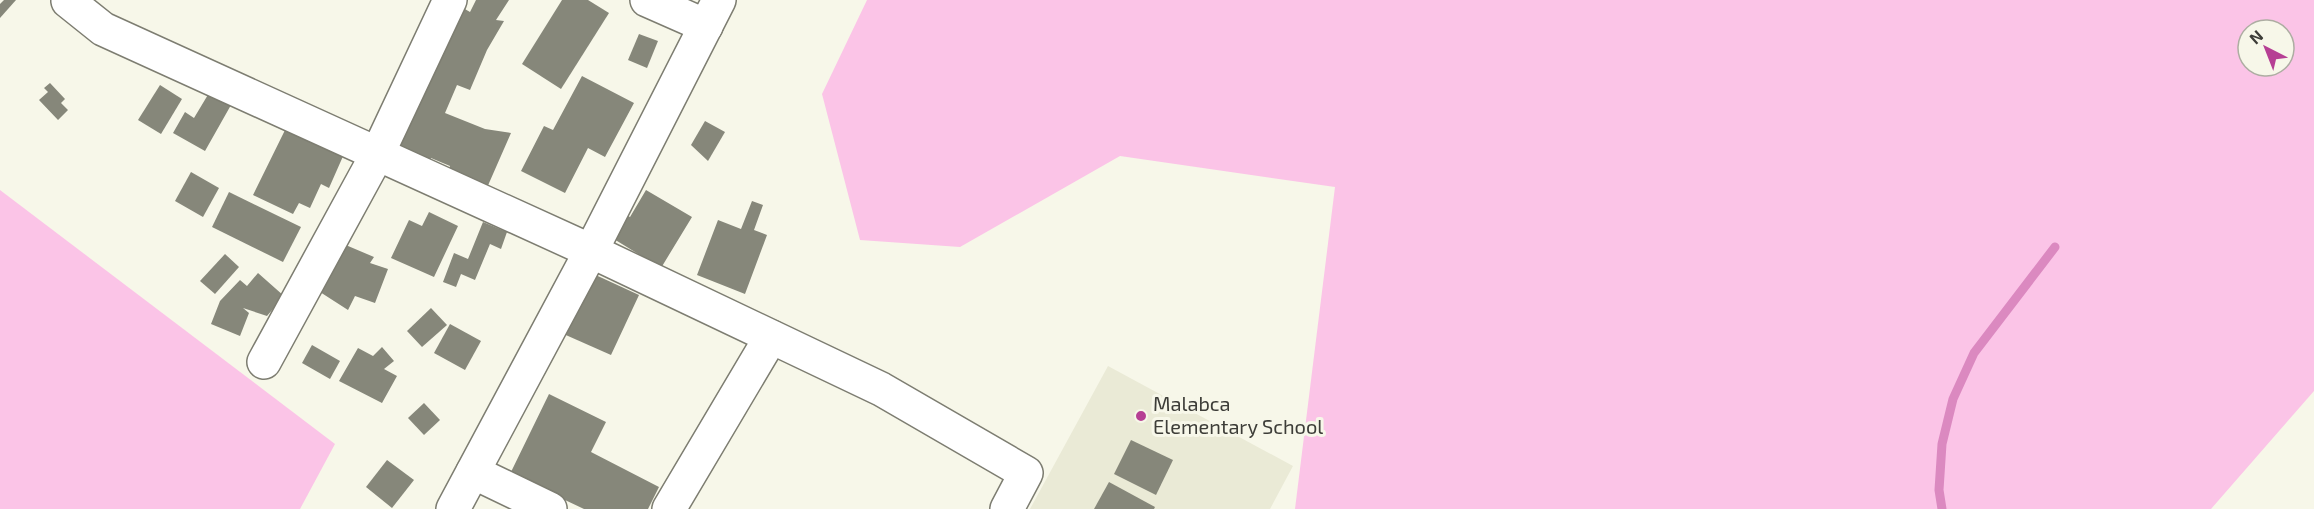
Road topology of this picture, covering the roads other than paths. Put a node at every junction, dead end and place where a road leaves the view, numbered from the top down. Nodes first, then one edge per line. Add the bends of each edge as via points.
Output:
1 (450, 0) edge
2 (647, 0) edge
3 (68, 1) edge
4 (712, 13) edge
5 (378, 153) junction
6 (591, 251) junction
7 (771, 337) junction
8 (264, 362) dead end
9 (473, 472) junction
10 (453, 509) edge
11 (549, 509) edge
12 (669, 509) edge
13 (1007, 509) edge

1 - 5 street
2 - 4 street
3 - 5 street via 102,29
4 - 6 street
5 - 6 street
5 - 8 street
6 - 7 street
6 - 9 street
7 - 12 street
7 - 13 street via 881,389 1026,474
9 - 10 street
9 - 11 street

